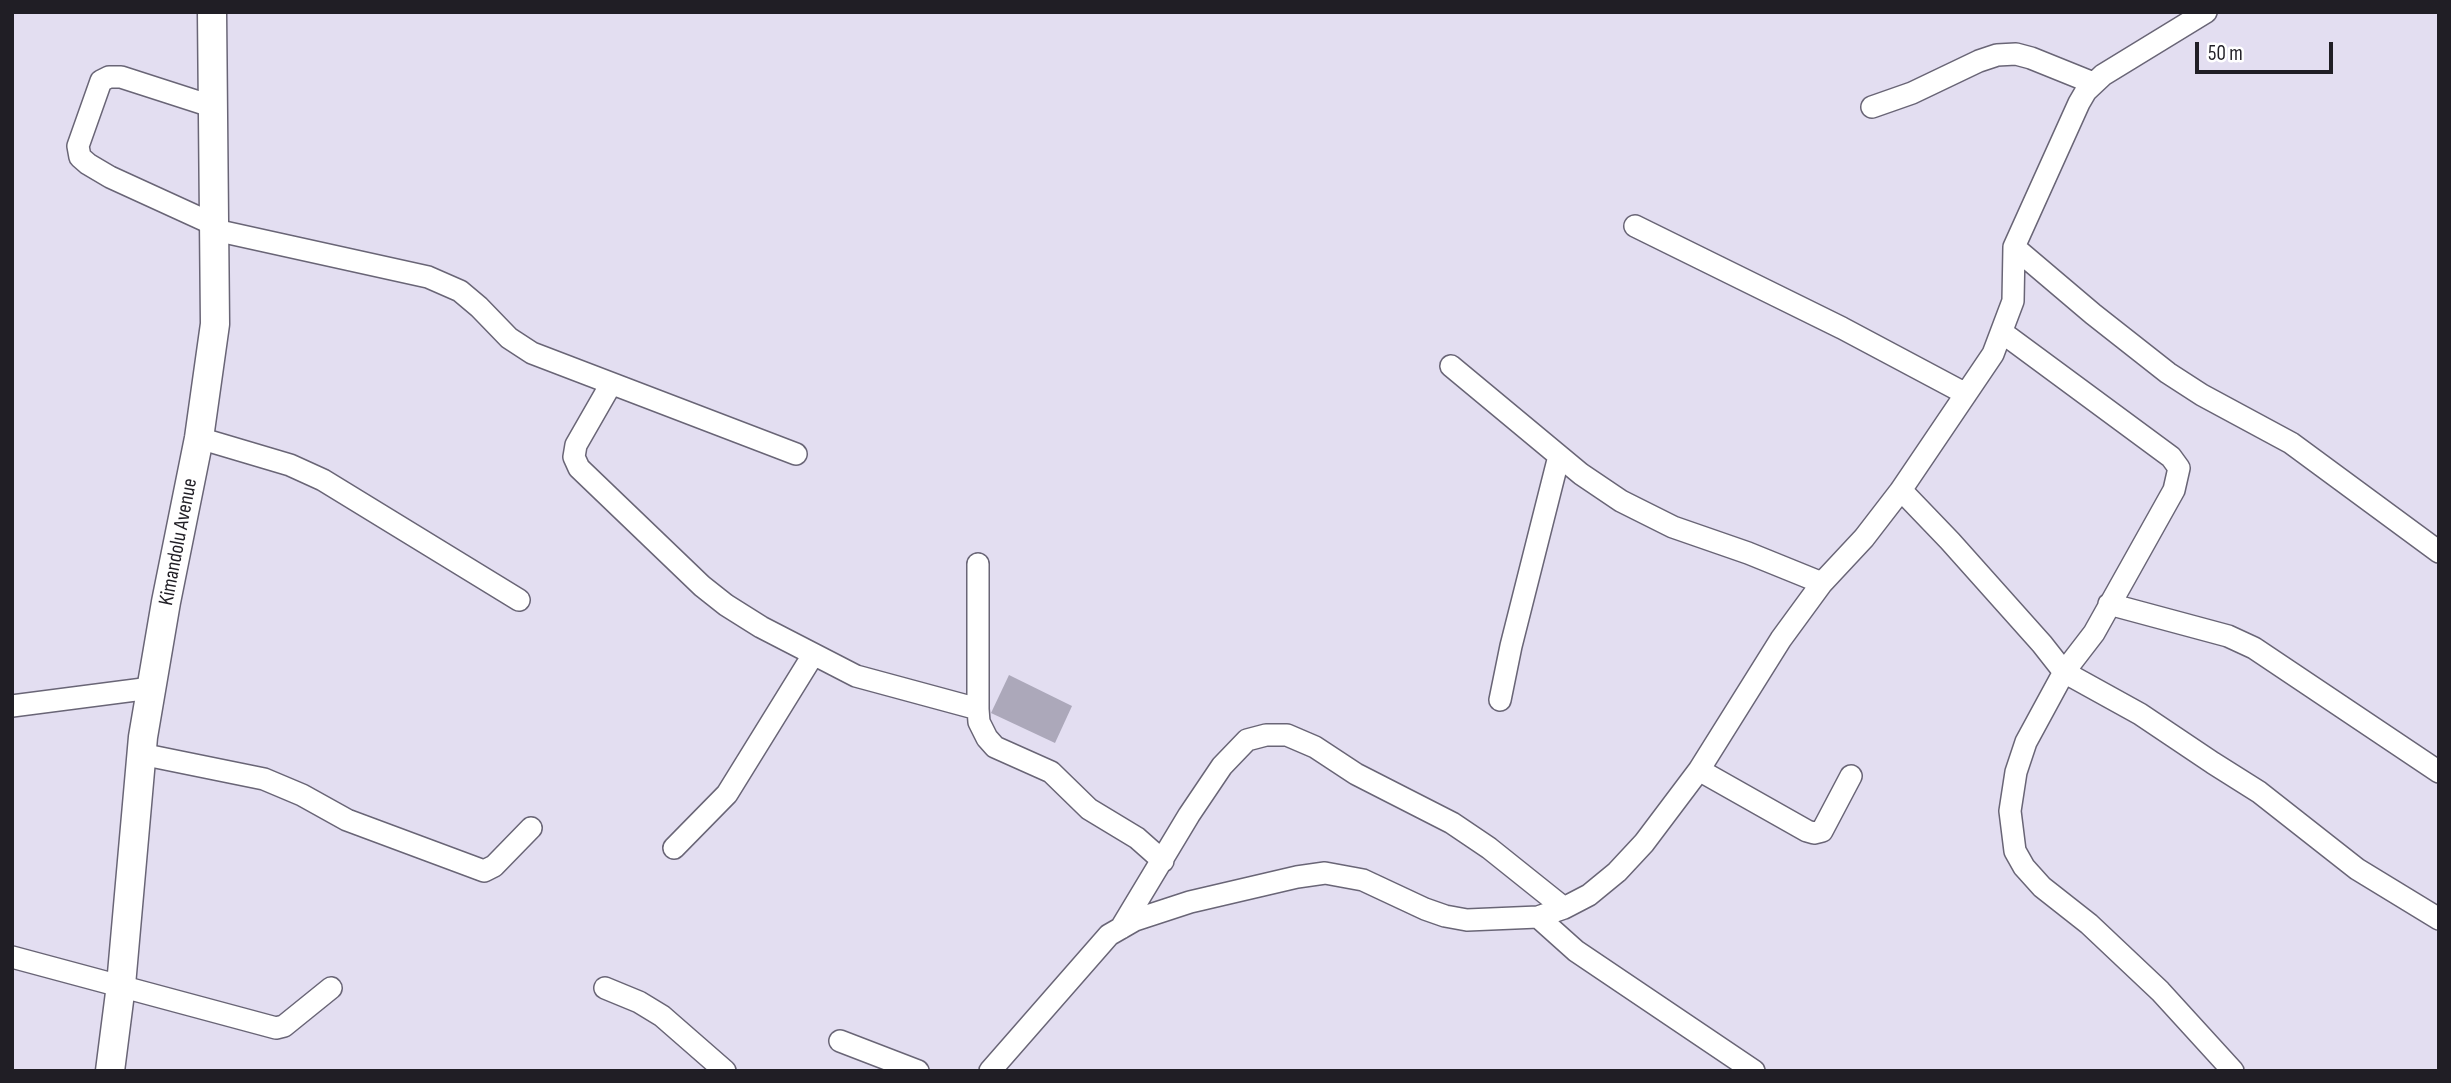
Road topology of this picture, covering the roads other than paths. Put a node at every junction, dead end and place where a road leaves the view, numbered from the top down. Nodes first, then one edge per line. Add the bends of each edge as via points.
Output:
1 (212, 12) edge
2 (2206, 12) edge
3 (2093, 83) junction
4 (214, 107) junction
5 (1872, 107) dead end
6 (1636, 226) dead end
7 (215, 227) junction
8 (2014, 247) junction
9 (2003, 333) junction
10 (1451, 366) dead end
11 (611, 384) junction
12 (1966, 394) junction
13 (199, 438) junction
14 (796, 454) dead end
15 (1559, 456) junction
16 (1901, 490) junction
17 (2439, 552) edge
18 (978, 564) dead end
19 (1822, 583) junction
20 (519, 600) dead end
21 (2109, 604) junction
22 (813, 655) junction
23 (2064, 672) junction
24 (151, 688) junction
25 (1500, 700) dead end
26 (12, 706) edge
27 (978, 709) junction
28 (141, 754) junction
29 (1699, 770) junction
30 (2439, 772) edge
31 (1852, 776) dead end
32 (531, 828) dead end
33 (674, 848) dead end
34 (1163, 861) junction
35 (1564, 908) junction
36 (1538, 917) junction
37 (2439, 919) edge
38 (1121, 928) junction
39 (12, 957) edge
40 (121, 985) junction
41 (331, 988) dead end
42 (604, 988) dead end
43 (840, 1041) dead end
44 (110, 1071) edge
45 (724, 1071) edge
46 (918, 1071) edge
47 (990, 1071) edge
48 (1754, 1071) edge
49 (2233, 1071) edge

1 - 4 street, Kimandolu Avenue
2 - 3 street
3 - 5 street via 2031,58 1997,55
3 - 8 street via 2079,103
4 - 7 street, Kimandolu Avenue
4 - 7 street via 109,77 101,81 78,146 79,157 88,164
6 - 12 street
7 - 11 street via 428,277 460,291 520,347
7 - 13 street, Kimandolu Avenue via 215,324
8 - 9 street via 2013,301
8 - 17 street via 2168,373 2291,443
9 - 12 street
9 - 21 street via 2171,457 2179,468 2174,490
10 - 15 street
11 - 14 street
11 - 22 street via 576,445 574,457 579,468 702,586
12 - 16 street
13 - 20 street via 290,465 323,480
13 - 24 street, Kimandolu Avenue
15 - 19 street via 1652,518
15 - 25 street
16 - 19 street
16 - 23 street
18 - 27 street
19 - 29 street
21 - 23 street
21 - 30 street via 2228,636 2254,648
22 - 27 street via 856,676
22 - 33 street via 727,794
23 - 37 street via 2140,714 2259,792 2357,869
23 - 49 street via 2015,772 2010,811 2015,851 2042,887 2160,990
24 - 26 street
24 - 28 street, Kimandolu Avenue
27 - 34 street via 979,722 995,747 1052,772 1090,809 1137,838
28 - 32 street via 264,779 347,820 484,871
28 - 40 street, Kimandolu Avenue
29 - 31 street via 1814,833 1822,831
29 - 35 street via 1617,872 1590,895
34 - 35 street via 1222,766 1247,740 1287,735 1452,823
34 - 38 street
35 - 36 street
36 - 38 street via 1467,920 1445,916 1363,880 1325,873 1190,902
36 - 48 street via 1576,951
38 - 47 street via 1109,935
39 - 40 street
40 - 41 street via 276,1028
40 - 44 street, Kimandolu Avenue
42 - 45 street via 662,1016
43 - 46 street

